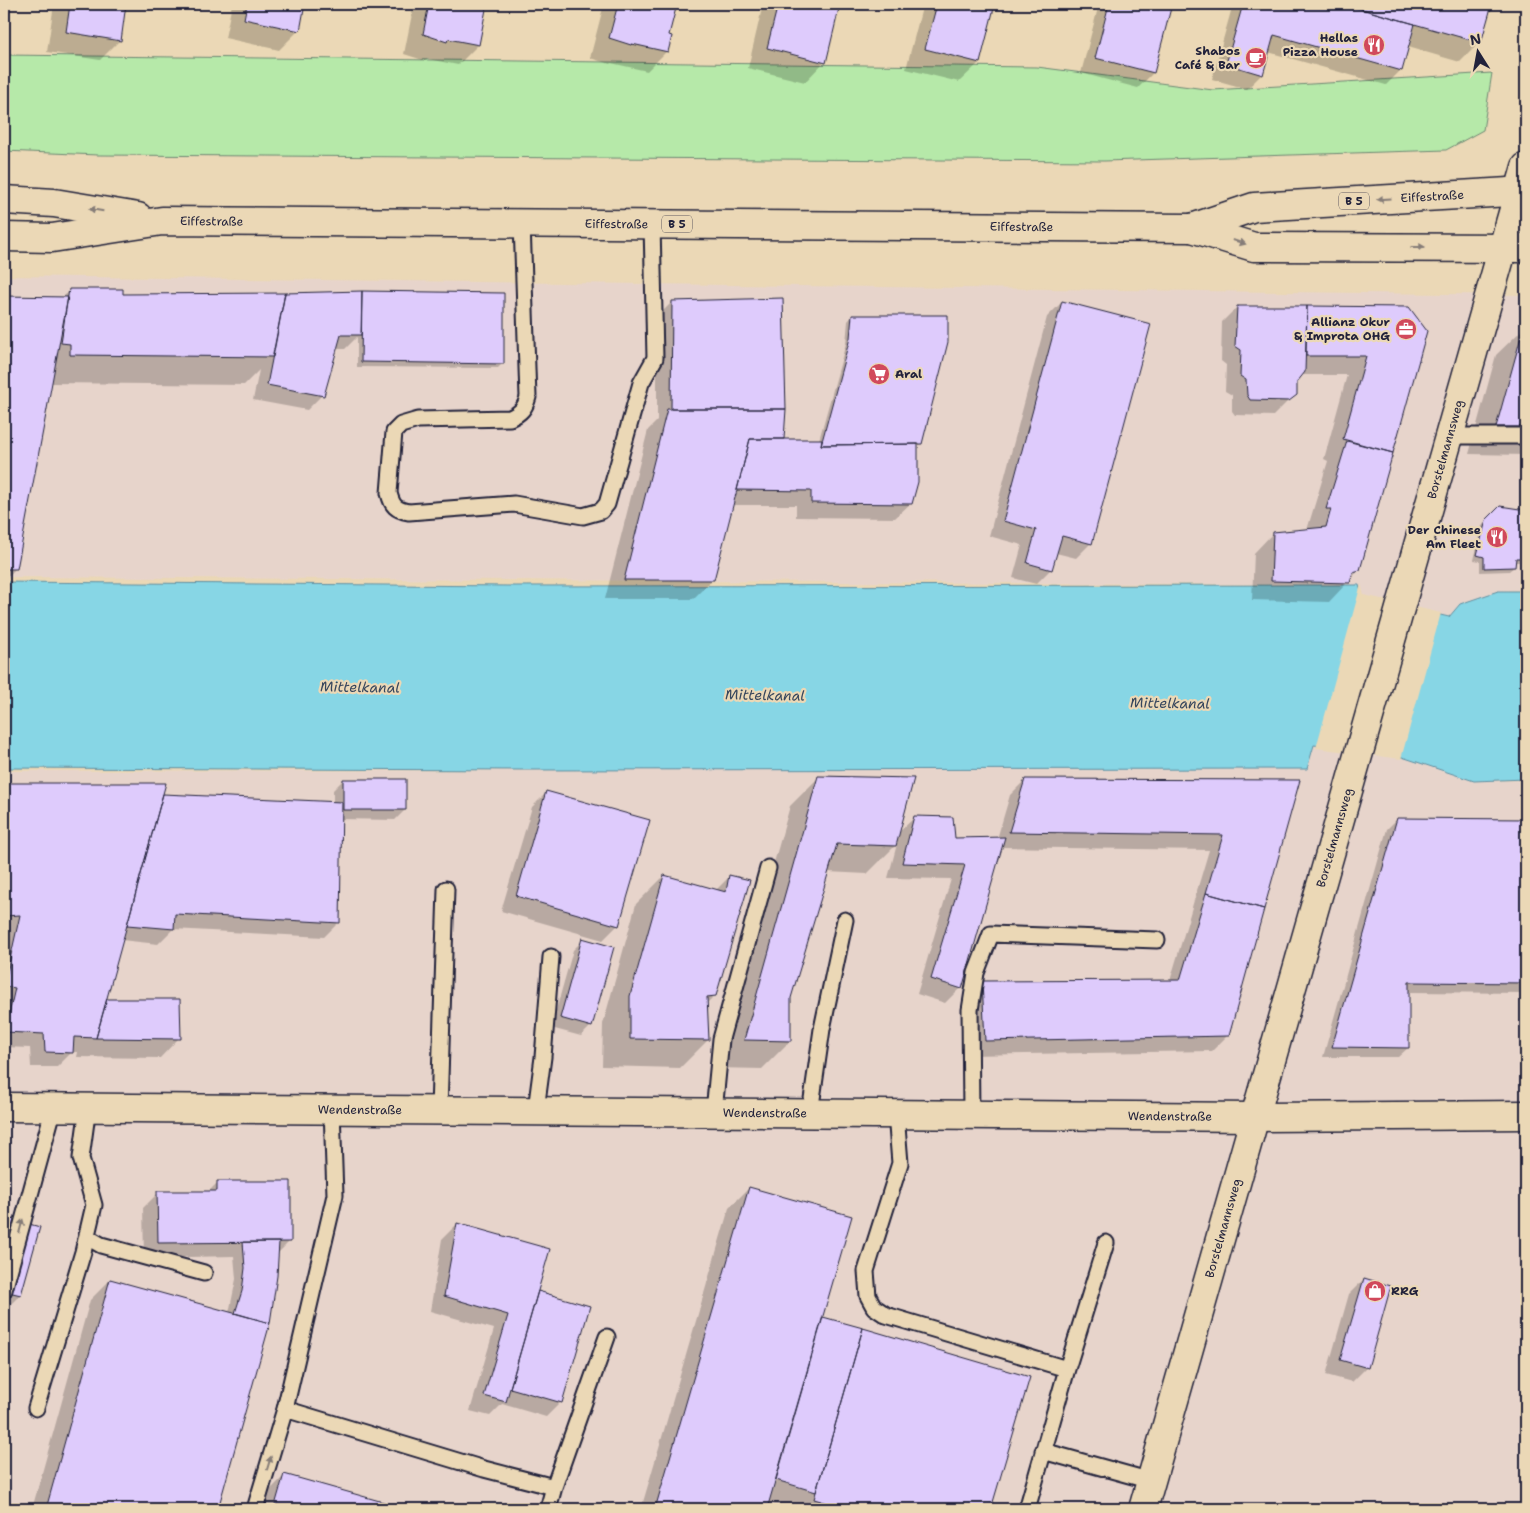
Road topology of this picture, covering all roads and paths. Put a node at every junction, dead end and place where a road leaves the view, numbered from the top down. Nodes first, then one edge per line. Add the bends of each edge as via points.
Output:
1 (1524, 183) edge
2 (4, 200) edge
3 (162, 221) junction
4 (522, 223) junction
5 (652, 224) junction
6 (1192, 228) junction
7 (4, 237) edge
8 (1515, 248) edge
9 (1450, 436) junction
10 (1526, 436) edge
11 (768, 868) dead end
12 (446, 889) dead end
13 (845, 920) dead end
14 (1158, 940) dead end
15 (551, 957) dead end
16 (4, 1107) edge
17 (54, 1107) junction
18 (88, 1107) junction
19 (332, 1109) junction
20 (440, 1110) junction
21 (536, 1110) junction
22 (714, 1112) junction
23 (810, 1113) junction
24 (971, 1113) junction
25 (896, 1114) junction
26 (1526, 1115) edge
27 (1255, 1117) junction
28 (87, 1237) junction
29 (1106, 1243) dead end
30 (204, 1272) dead end
31 (4, 1290) edge
32 (607, 1337) dead end
33 (1067, 1369) junction
34 (36, 1408) dead end
35 (285, 1409) junction
36 (1043, 1451) junction
37 (1151, 1481) junction
38 (554, 1487) junction
39 (255, 1509) edge
40 (548, 1509) edge
41 (1027, 1509) edge
42 (1143, 1509) edge

1 -> 6 street, Eiffestraße / B 5 via 1254,207
1 - 8 street, Borstelmannsweg
3 -> 2 street, Eiffestraße via 54,203
3 - 4 street, Eiffestraße / B 5
3 - 7 street, Eiffestraße via 52,238
4 - 5 street, Eiffestraße / B 5
4 - 5 lane via 526,406 510,418 418,420 400,425 394,432 389,493 391,503 398,510 409,512 514,504 582,516 601,511 607,504 641,383 655,358
5 - 6 street, Eiffestraße / B 5
6 -> 8 street, Eiffestraße / B 5 via 1254,247
8 - 9 street, Borstelmannsweg
9 - 10 lane
9 - 27 street, Borstelmannsweg
11 - 22 lane via 721,1039
12 - 20 lane
13 - 23 lane via 822,1030
14 - 24 lane via 991,934 976,973 970,1010
15 - 21 lane via 544,1057
16 - 17 street, Wendenstraße
17 - 18 street, Wendenstraße
31 -> 17 lane
18 - 19 street, Wendenstraße
18 - 28 lane via 81,1158 94,1205
19 - 20 street, Wendenstraße
19 - 35 lane via 335,1195
20 - 21 street, Wendenstraße
21 - 22 street, Wendenstraße
22 - 23 street, Wendenstraße
23 - 25 street, Wendenstraße
24 - 25 street, Wendenstraße
24 - 27 street, Wendenstraße
25 - 33 lane via 900,1163 866,1271 868,1296 874,1307 886,1315
26 - 27 street, Wendenstraße
27 - 37 street, Borstelmannsweg
28 - 30 lane via 101,1245
28 - 34 lane
29 - 33 lane
32 - 38 lane
33 - 36 lane
35 - 38 lane
39 -> 35 lane
36 - 37 lane
36 - 41 lane
37 - 42 street, Borstelmannsweg
38 - 40 lane

